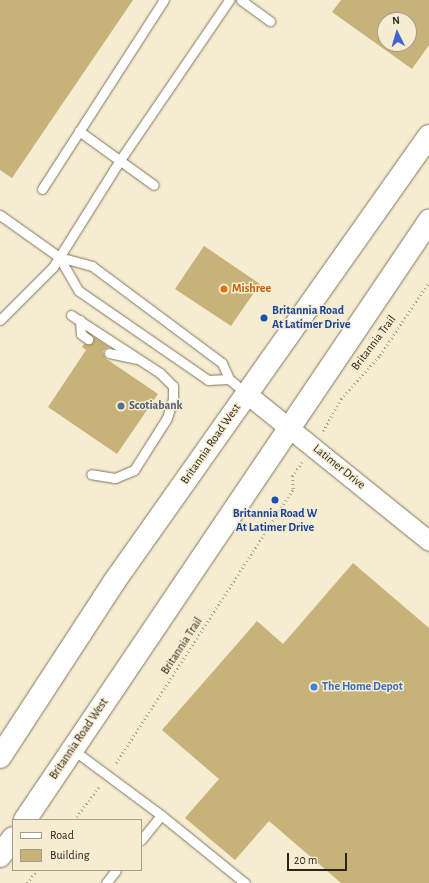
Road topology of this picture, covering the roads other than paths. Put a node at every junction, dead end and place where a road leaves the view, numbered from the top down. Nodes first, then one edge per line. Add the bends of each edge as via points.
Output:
1 (164, 0) edge
2 (228, 0) edge
3 (241, 0) edge
4 (270, 21) dead end
5 (79, 131) junction
6 (429, 136) edge
7 (120, 160) junction
8 (154, 185) dead end
9 (42, 188) dead end
10 (0, 215) edge
11 (429, 221) edge
12 (59, 257) junction
13 (71, 315) dead end
14 (0, 320) edge
15 (80, 320) junction
16 (88, 339) dead end
17 (109, 353) dead end
18 (138, 359) junction
19 (229, 379) junction
20 (247, 394) junction
21 (288, 426) junction
22 (91, 474) dead end
23 (429, 541) edge
24 (72, 749) junction
25 (0, 757) edge
26 (161, 815) junction
27 (26, 819) edge
28 (12, 839) edge
29 (142, 839) edge
30 (0, 856) edge
31 (115, 871) edge
32 (106, 883) edge
33 (244, 883) edge

1 - 5 lane
2 - 7 lane
3 - 4 lane
5 - 7 lane
5 - 9 lane
6 - 20 main road, Britannia Road West
7 - 8 lane
7 - 12 lane
10 - 12 lane
11 - 21 main road, Britannia Road West
12 - 14 lane via 53,267
12 - 19 lane via 92,266 222,363
12 - 19 lane via 79,291 208,380
13 - 15 lane
15 - 16 lane via 81,334
15 - 18 lane
17 - 18 lane
18 - 22 lane via 160,373 173,386 173,399 167,418 134,470 115,478
19 - 20 lane
20 - 21 street, Latimer Drive
20 - 25 main road, Britannia Road West via 114,582
21 - 23 street, Latimer Drive
21 - 24 main road, Britannia Road West
24 - 26 lane
24 - 27 main road, Britannia Road West
26 - 29 lane
26 - 33 lane
28 - 30 main road
31 - 32 lane

